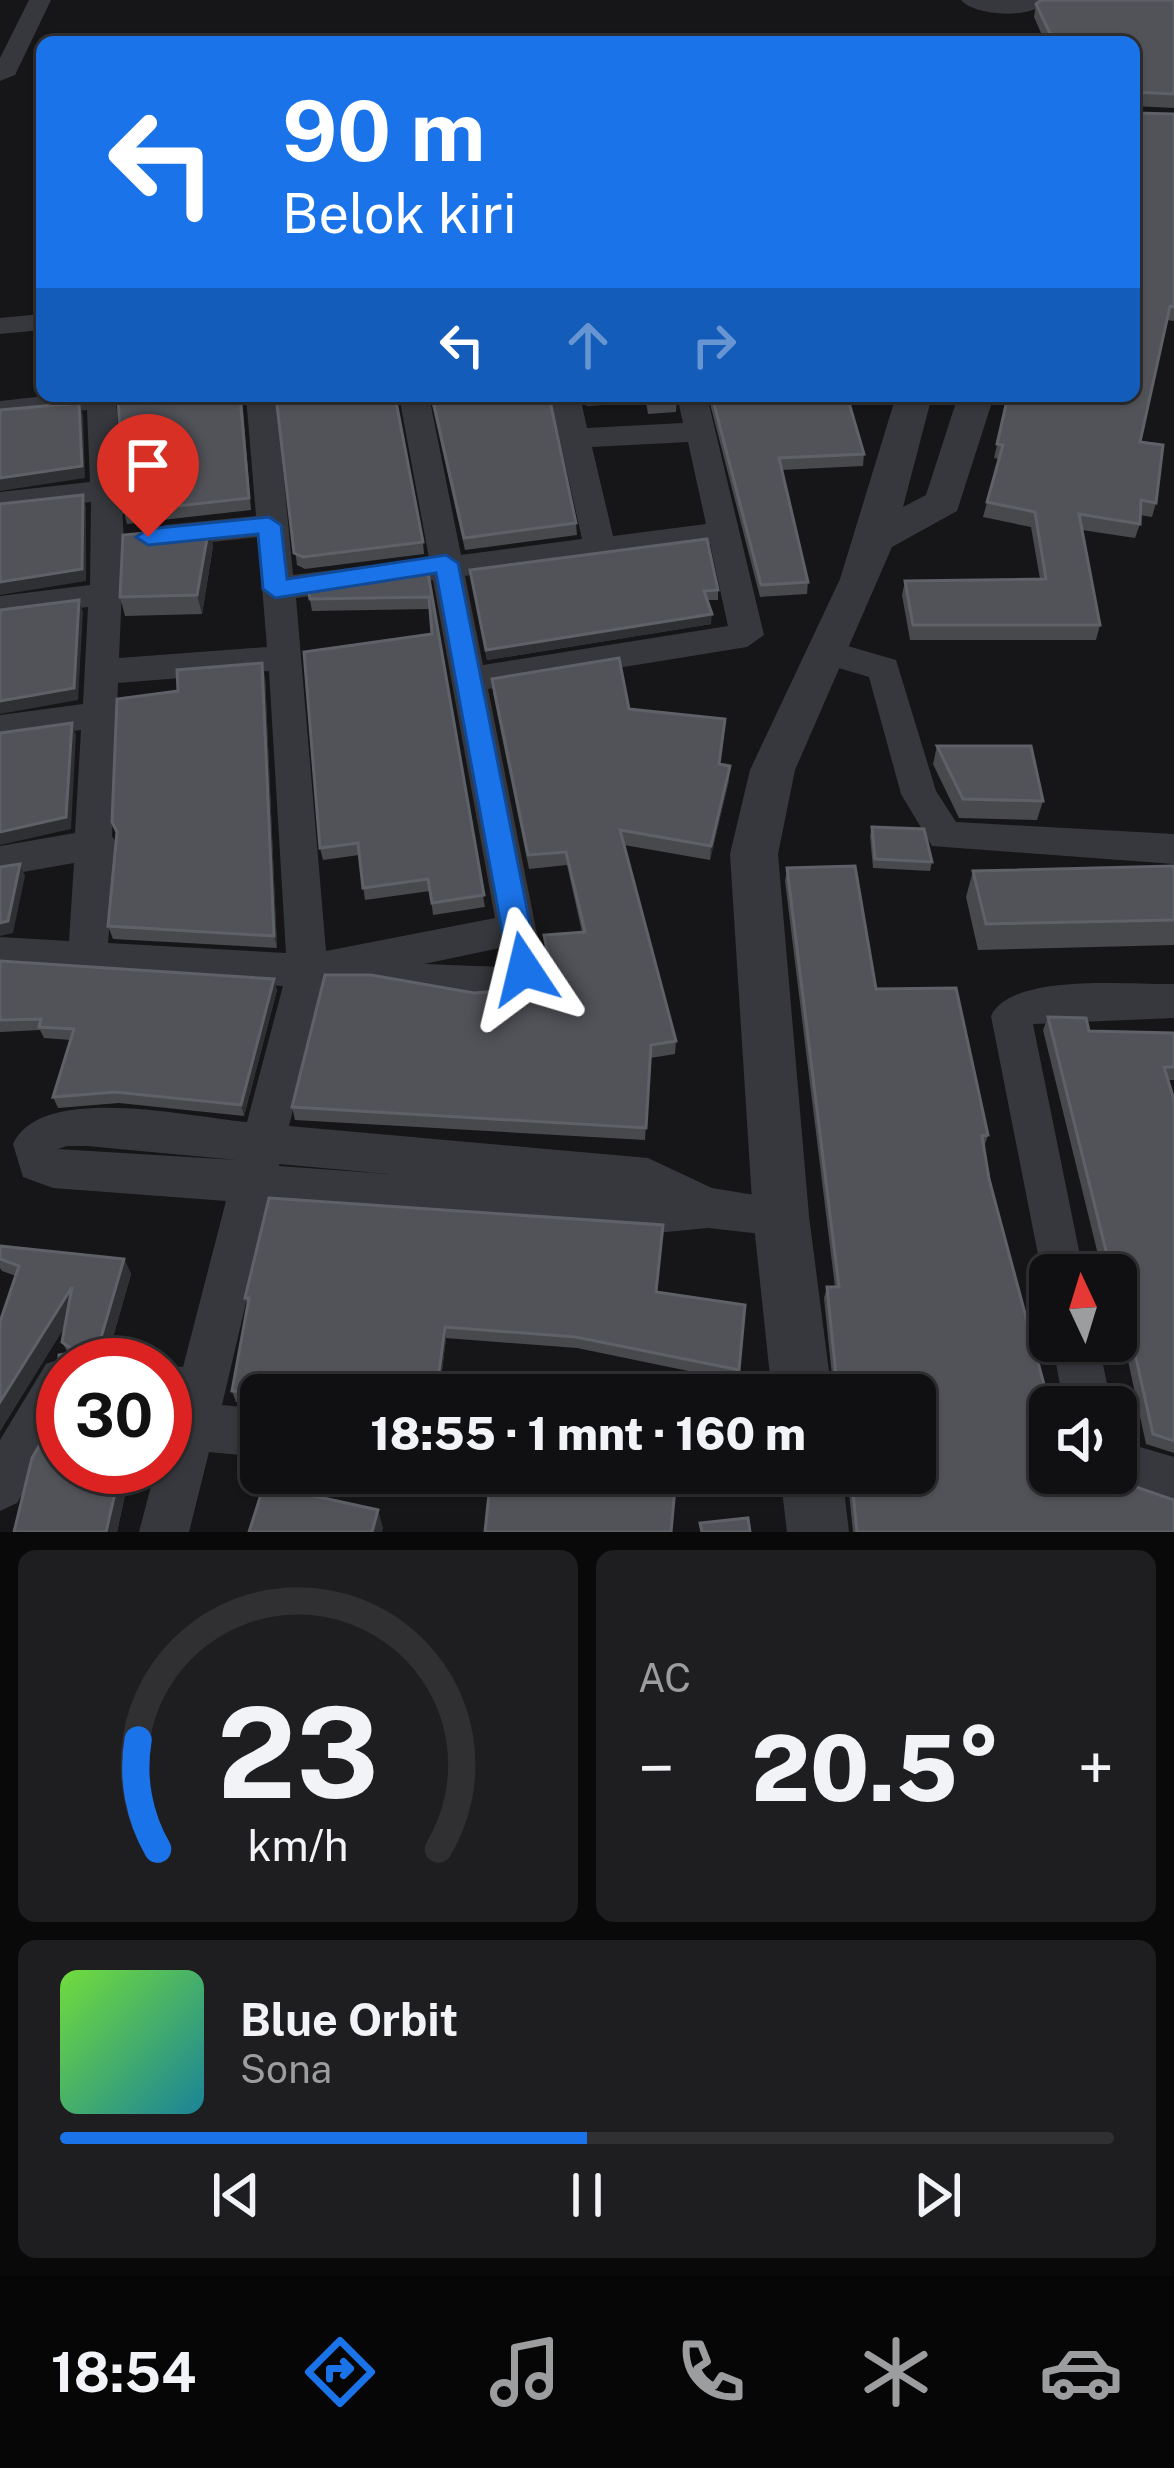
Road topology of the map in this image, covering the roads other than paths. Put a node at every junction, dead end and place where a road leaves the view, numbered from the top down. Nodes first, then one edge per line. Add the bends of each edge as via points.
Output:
1 (40, 0) edge
2 (977, 8) edge
3 (1031, 10) edge
4 (3, 75) dead end
5 (36, 323) edge
6 (0, 326) edge
7 (67, 402) edge
8 (101, 402) edge
9 (261, 402) edge
10 (415, 402) edge
11 (567, 402) edge
12 (693, 402) edge
13 (912, 402) edge
14 (965, 402) edge
15 (0, 410) edge
16 (699, 432) junction
17 (576, 438) junction
18 (105, 490) junction
19 (0, 502) edge
20 (269, 525) junction
21 (725, 532) junction
22 (875, 538) junction
23 (108, 541) junction
24 (599, 546) junction
25 (446, 563) junction
26 (275, 589) junction
27 (105, 594) junction
28 (0, 607) edge
29 (827, 652) junction
30 (281, 658) junction
31 (101, 672) junction
32 (472, 679) junction
33 (101, 714) junction
34 (0, 728) edge
35 (98, 844) junction
36 (1174, 849) edge
37 (0, 861) edge
38 (0, 953) edge
39 (88, 958) junction
40 (307, 971) junction
41 (1174, 1001) edge
42 (259, 1162) junction
43 (781, 1216) junction
44 (1057, 1254) edge
45 (800, 1374) edge
46 (192, 1385) edge
47 (192, 1404) edge
48 (240, 1424) edge
49 (36, 1426) edge
50 (1137, 1471) edge
51 (1174, 1482) edge
52 (0, 1486) edge
53 (171, 1494) edge
54 (813, 1494) edge
55 (164, 1532) edge
56 (818, 1532) edge

1 - 4 street
2 - 3 street
5 - 6 street
7 - 15 street
8 - 18 street
9 - 20 street
10 - 25 street
11 - 17 street
12 - 16 street
13 - 22 street
14 - 22 street via 943,502
16 - 17 street
16 - 21 street
17 - 24 street
18 - 19 street
18 - 23 street
20 - 23 street
20 - 26 street
21 - 24 street
21 - 32 street via 749,632 741,639
22 - 29 street
23 - 27 street
24 - 25 street
25 - 26 street
25 - 32 street
26 - 30 street
27 - 28 street
27 - 31 street
29 - 36 street via 884,669 919,794 945,836
29 - 43 street via 768,772 756,834
30 - 31 street
30 - 40 street
31 - 33 street
32 - 40 street via 520,979 414,979 358,964
33 - 34 street
33 - 35 street
35 - 37 street
35 - 39 street
38 - 39 street
39 - 40 street
40 - 42 street
41 - 44 street via 1032,1004 1011,1016
42 - 43 street via 645,1214 708,1208
42 - 46 street
43 - 45 street
47 - 48 street
49 - 52 street
50 - 51 street
53 - 55 street
54 - 56 street

